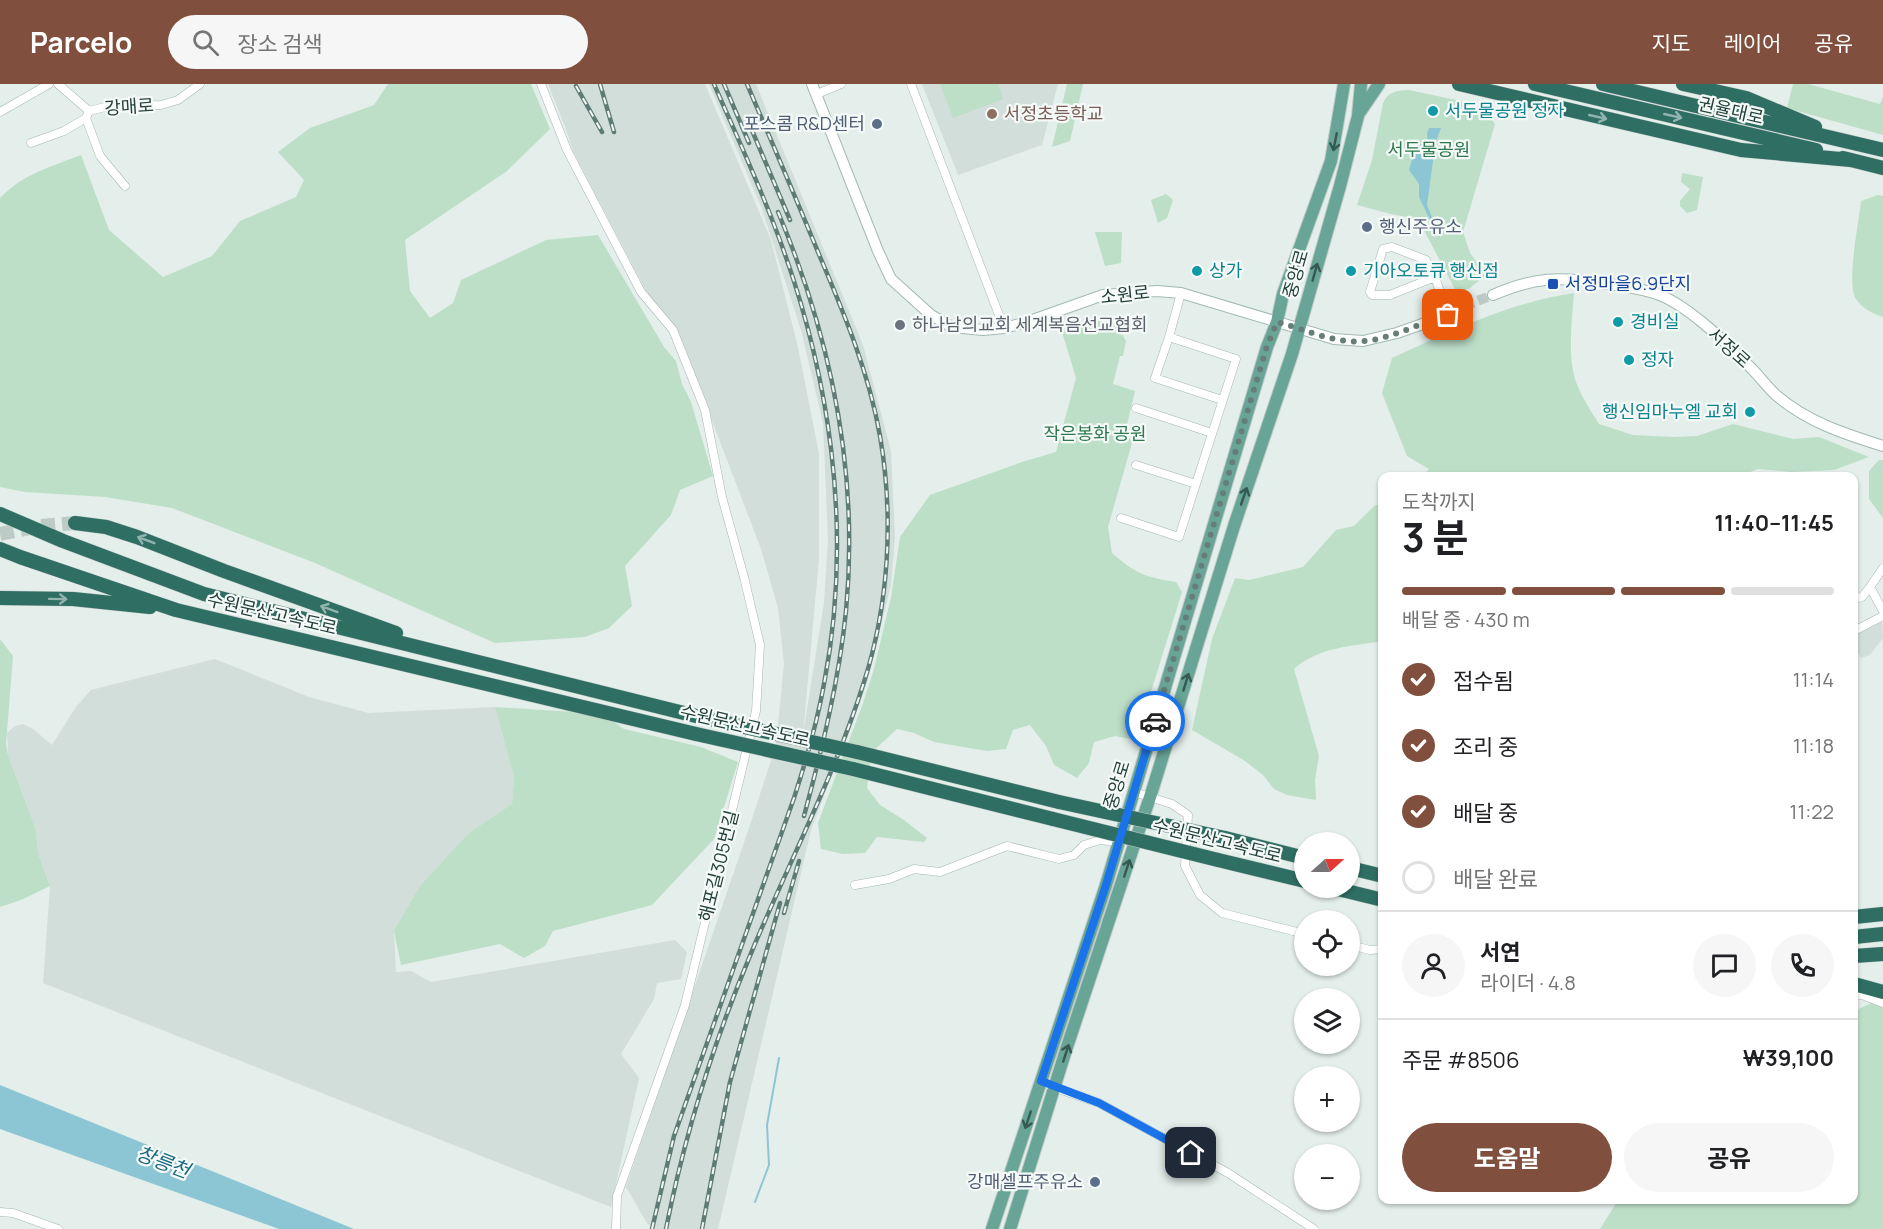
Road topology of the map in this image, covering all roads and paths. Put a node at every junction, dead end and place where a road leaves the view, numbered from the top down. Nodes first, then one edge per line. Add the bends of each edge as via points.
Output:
1 (49, 84) edge
2 (58, 84) edge
3 (200, 84) edge
4 (542, 84) edge
5 (841, 84) edge
6 (911, 84) edge
7 (1339, 84) edge
8 (1344, 84) edge
9 (1361, 84) edge
10 (1378, 84) edge
11 (1459, 84) edge
12 (1535, 84) edge
13 (1603, 84) edge
14 (1683, 84) edge
15 (814, 89) edge
16 (1343, 100) junction
17 (0, 112) edge
18 (87, 115) junction
19 (1358, 116) junction
20 (31, 143) dead end
21 (1853, 143) junction
22 (1883, 150) edge
23 (1851, 160) junction
24 (1883, 168) edge
25 (125, 186) dead end
26 (1435, 277) junction
27 (1181, 293) junction
28 (1493, 295) tunnel mouth
29 (1464, 306) tunnel mouth
30 (1448, 315) junction
31 (1277, 322) junction
32 (1004, 328) junction
33 (1299, 328) junction
34 (1168, 337) junction
35 (1222, 400) junction
36 (1136, 408) dead end
37 (1212, 433) junction
38 (1883, 446) edge
39 (1136, 465) dead end
40 (1196, 484) junction
41 (0, 514) edge
42 (1121, 518) dead end
43 (75, 523) tunnel mouth
44 (0, 549) edge
45 (1883, 568) edge
46 (1870, 587) junction
47 (0, 598) edge
48 (1858, 598) edge
49 (176, 610) junction
50 (1883, 611) edge
51 (1883, 616) edge
52 (1858, 630) edge
53 (463, 657) junction
54 (1134, 792) junction
55 (1150, 797) junction
56 (1119, 842) junction
57 (1294, 855) edge
58 (1360, 870) edge
59 (1378, 875) edge
60 (1294, 878) edge
61 (855, 885) dead end
62 (1360, 894) edge
63 (1378, 899) edge
64 (1883, 914) edge
65 (1858, 917) edge
66 (1294, 931) edge
67 (1883, 934) edge
68 (1858, 937) edge
69 (1360, 948) edge
70 (1378, 949) edge
71 (1883, 954) edge
72 (1858, 956) edge
73 (1858, 985) edge
74 (1883, 992) edge
75 (1858, 996) edge
76 (1883, 1003) edge
77 (1041, 1081) junction
78 (1055, 1088) junction
79 (0, 1212) edge
80 (57, 1229) edge
81 (616, 1229) edge
82 (992, 1229) edge
83 (1010, 1229) edge
84 (1314, 1229) edge

1 - 17 street
2 - 18 street
3 - 18 street, 강매로 via 178,100 161,105 109,106
4 - 81 street, 해포길305번길 via 567,150 641,292 673,330 705,411 722,497 760,645 756,711 685,1005 617,1196
5 - 15 street
6 - 32 street
7 - 16 main road
8 - 16 main road, 중앙로
9 - 19 main road, 중앙로
10 - 19 main road
11 -> 23 highway via 1741,150
12 -> 23 highway, 권율대로
13 - 21 highway, 권율대로
14 - 21 highway via 1746,98
15 - 32 main road, 소원로 via 891,279 931,315 952,327
16 -> 31 main road, 중앙로 via 1331,161 1283,294
18 - 20 street, 강매로 via 64,131
18 - 25 street via 100,156
33 -> 19 main road, 중앙로
21 - 22 highway, 권율대로
23 - 24 highway, 권율대로
26 - 26 street via 1390,295 1370,292 1379,258 1387,248 1426,260
26 - 30 street
27 - 31 main road, 소원로
27 - 32 main road, 소원로 via 1103,295
27 - 34 street
28 - 38 main road, 서정로 via 1515,285 1558,278 1656,293 1684,309 1723,341 1777,396 1830,429
29 - 30 main road
30 - 33 main road via 1363,341 1334,339
31 - 33 main road, 소원로
31 - 54 main road, 중앙로
55 -> 33 main road, 중앙로
34 - 35 street via 1155,378
34 - 35 street via 1236,359
35 - 37 street
36 - 37 street
37 - 40 street
39 - 40 street
40 - 42 street via 1179,537
41 - 53 highway, 수원문산고속도로 via 204,594
53 -> 43 highway, 수원문산고속도로 via 106,526
44 - 49 highway, 수원문산고속도로
45 - 46 street
46 - 48 street
46 - 50 street
47 -> 49 highway, 수원문산고속도로 via 73,599
49 - 60 highway, 수원문산고속도로, bridge via 853,769
51 - 52 street
53 - 57 highway, 수원문산고속도로, bridge via 700,717
54 - 55 street
54 - 56 main road, 중앙로
55 - 66 street via 1172,804 1188,815 1185,866 1200,895 1222,913
78 -> 55 main road, 중앙로
56 - 61 street via 1100,840 1059,859 1007,846 940,872 914,869 889,879
56 - 77 main road, 중앙로
58 - 59 highway
62 - 63 highway
64 - 65 highway
67 - 68 highway
69 - 70 street
71 - 72 highway
73 - 74 highway
75 - 76 street
77 - 78 street
77 -> 82 main road, 중앙로
78 - 83 main road, 중앙로
78 - 84 street via 1099,1103 1228,1173
79 - 80 street

